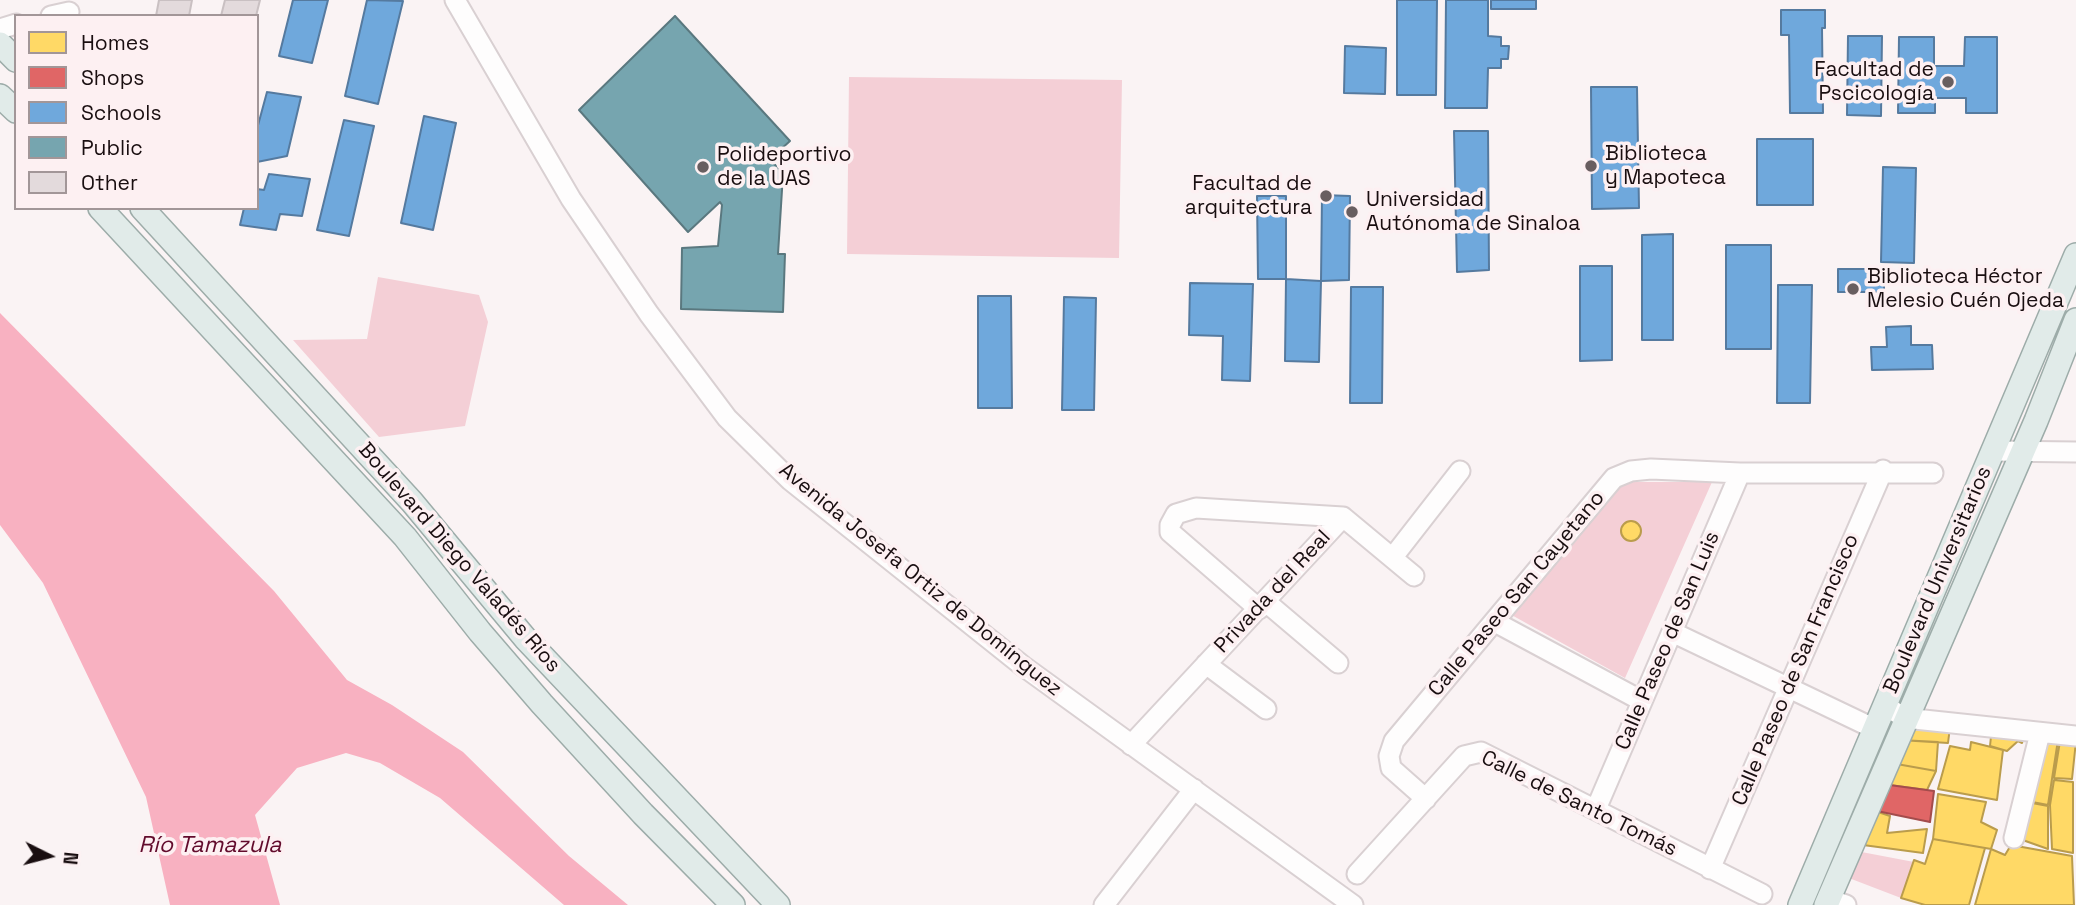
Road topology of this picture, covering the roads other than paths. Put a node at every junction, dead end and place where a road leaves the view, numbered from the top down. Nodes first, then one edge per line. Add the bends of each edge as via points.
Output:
1 (455, 0) edge
2 (0, 44) edge
3 (14, 58) edge
4 (0, 96) edge
5 (14, 109) edge
6 (102, 210) edge
7 (144, 210) edge
8 (2076, 255) edge
9 (2076, 320) edge
10 (1994, 451) junction
11 (2022, 451) junction
12 (2076, 452) edge
13 (1883, 470) junction
14 (1460, 471) dead end
15 (1740, 473) junction
16 (1933, 473) dead end
17 (1343, 517) junction
18 (1393, 557) junction
19 (1415, 576) dead end
20 (1262, 606) junction
21 (1495, 622) junction
22 (1672, 632) junction
23 (1338, 663) dead end
24 (1206, 664) junction
25 (1789, 688) junction
26 (1643, 701) junction
27 (1884, 705) junction
28 (1266, 709) dead end
29 (1905, 718) junction
30 (1875, 729) junction
31 (2040, 733) junction
32 (2076, 736) edge
33 (1131, 745) junction
34 (1194, 789) junction
35 (1426, 799) junction
36 (1596, 809) junction
37 (2014, 838) dead end
38 (1710, 869) junction
39 (1357, 873) dead end
40 (1762, 894) dead end
41 (1833, 903) edge
42 (733, 905) edge
43 (778, 905) edge
44 (1104, 905) edge
45 (1353, 905) edge
46 (1800, 905) edge

1 - 33 street, Avenida Josefa Ortiz de Domínguez via 571,200 727,418 790,480 906,575
2 - 3 main road
4 - 5 main road
6 - 42 main road, Boulevard Diego Valadés Ríos via 404,537 551,714
7 - 43 main road, Boulevard Diego Valadés Ríos via 412,502 525,638
8 - 10 main road, Boulevard Universitarios
9 - 11 main road, Boulevard Universitarios
10 - 11 street
10 - 27 main road, Boulevard Universitarios
11 - 12 street
11 - 29 main road, Boulevard Universitarios
13 - 15 street, Calle Paseo San Cayetano
13 - 16 street, Calle Paseo San Cayetano
13 - 25 street, Calle Paseo de San Francisco
14 - 18 street
15 - 21 street, Calle Paseo San Cayetano via 1650,469 1614,478
15 - 22 street, Calle Paseo de San Luis
17 - 18 street
17 - 20 street, Privada del Real
17 - 20 street, Privada del Real via 1196,508 1176,514 1170,532
18 - 19 street
20 - 23 street
20 - 24 street, Privada del Real
21 - 26 street
21 - 35 street, Calle Paseo San Cayetano via 1394,741 1391,768
22 - 25 street
22 - 26 street, Calle Paseo de San Luis
24 - 28 street
24 - 33 street, Privada del Real
25 - 30 street
25 - 38 street, Calle Paseo de San Francisco
26 - 36 street, Calle Paseo de San Luis
27 - 29 street
27 - 30 main road, Boulevard Universitarios
29 - 31 street
29 - 41 main road, Boulevard Universitarios
30 - 46 main road, Boulevard Universitarios
31 - 32 street
31 - 37 street
33 - 34 street, Avenida Josefa Ortiz de Domínguez
34 - 44 street
34 - 45 street, Avenida Josefa Ortiz de Domínguez
35 - 36 street, Calle de Santo Tomás via 1464,756 1481,752
35 - 39 street, Calle de Santo Tomás
36 - 38 street, Calle de Santo Tomás
38 - 40 street, Calle de Santo Tomás

